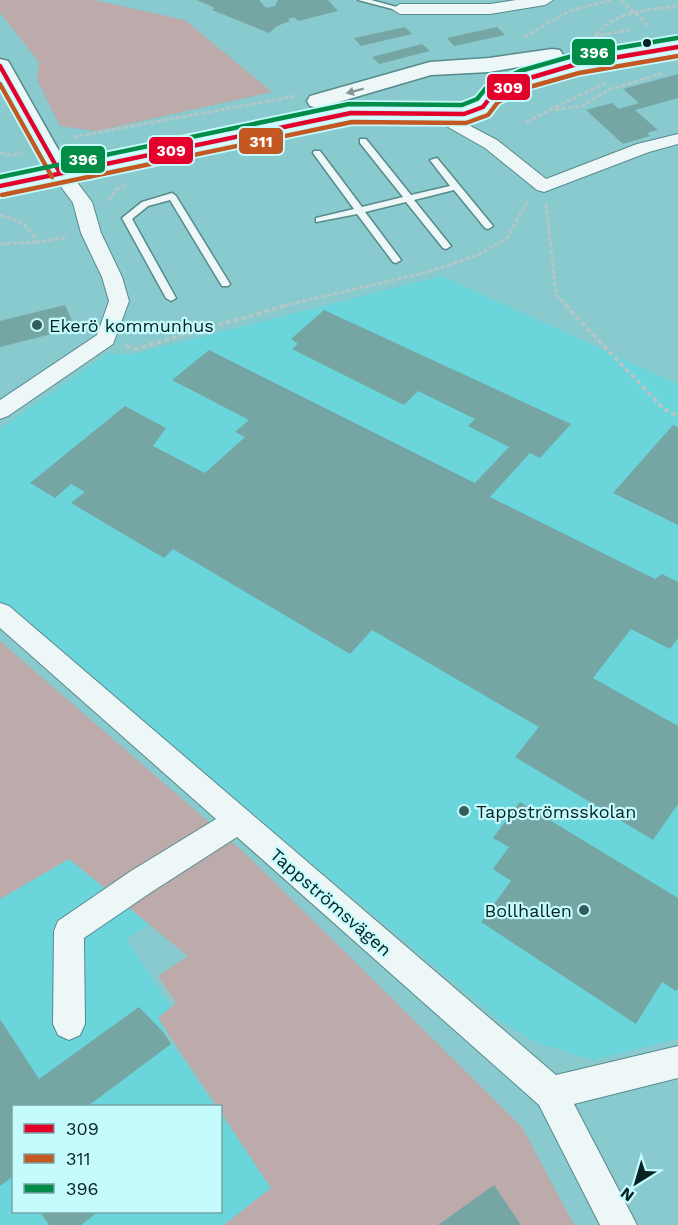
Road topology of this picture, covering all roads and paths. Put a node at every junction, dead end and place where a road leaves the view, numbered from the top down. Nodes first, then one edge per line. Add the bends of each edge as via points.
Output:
1 (362, 0) edge
2 (545, 0) edge
3 (621, 0) edge
4 (678, 6) edge
5 (400, 9) joint
6 (634, 13) junction
7 (650, 27) dead end
8 (630, 30) dead end
9 (678, 34) edge
10 (594, 36) junction
11 (589, 47) dead end
12 (678, 47) edge
13 (0, 66) edge
14 (453, 68) junction
15 (670, 72) dead end
16 (411, 76) junction
17 (609, 81) dead end
18 (488, 101) junction
19 (555, 110) junction
20 (434, 114) junction
21 (526, 122) dead end
22 (678, 139) edge
23 (363, 141) dead end
24 (491, 144) junction
25 (0, 153) edge
26 (317, 153) dead end
27 (434, 160) dead end
28 (7, 164) edge
29 (57, 167) junction
30 (0, 186) edge
31 (544, 186) junction
32 (456, 187) junction
33 (409, 199) junction
34 (361, 210) junction
35 (0, 215) edge
36 (319, 220) dead end
37 (488, 226) dead end
38 (39, 242) junction
39 (0, 244) edge
40 (446, 246) dead end
41 (70, 247) dead end
42 (396, 260) dead end
43 (225, 284) dead end
44 (171, 298) dead end
45 (106, 339) junction
46 (0, 411) edge
47 (678, 416) edge
48 (0, 613) edge
49 (238, 821) junction
50 (69, 1024) dead end
51 (678, 1062) edge
52 (551, 1093) junction
53 (619, 1225) edge

1 - 5 lane
2 - 5 street via 490,9
3 - 6 path
4 - 6 path
6 - 7 path
6 - 10 path via 605,21
8 - 10 path
9 - 14 main road
10 - 11 path
12 - 18 main road via 577,64 523,80
13 - 29 main road
14 - 16 main road via 430,69
14 - 18 main road via 488,83
15 - 19 path via 611,89 582,106
16 - 20 main road via 402,86 404,99
16 -> 29 main road
17 - 19 path
18 - 20 main road via 464,114
18 - 24 street
19 - 21 path
20 - 24 street
20 - 29 main road via 351,113
22 - 31 street
23 - 33 lane
24 - 31 street
25 - 28 path
26 - 34 lane
27 - 32 lane
28 - 29 main road
29 - 30 main road
29 - 45 street via 82,202 91,233 112,277 118,301
31 - 45 path via 525,204 507,238 478,255 428,272 316,297 135,349
31 - 47 path via 556,295 664,409
32 - 33 lane
32 - 37 lane
33 - 34 lane
33 - 40 lane
34 - 36 lane
34 - 42 lane
35 - 38 path via 13,216 33,230
38 - 39 path
38 - 41 path via 65,238
43 - 44 lane via 172,196 145,204 127,218
45 - 46 street
48 - 49 street, Tappströmsvägen
49 - 50 street via 69,931
49 - 52 street, Tappströmsvägen
51 - 52 street
52 - 53 street, Tappströmsvägen

